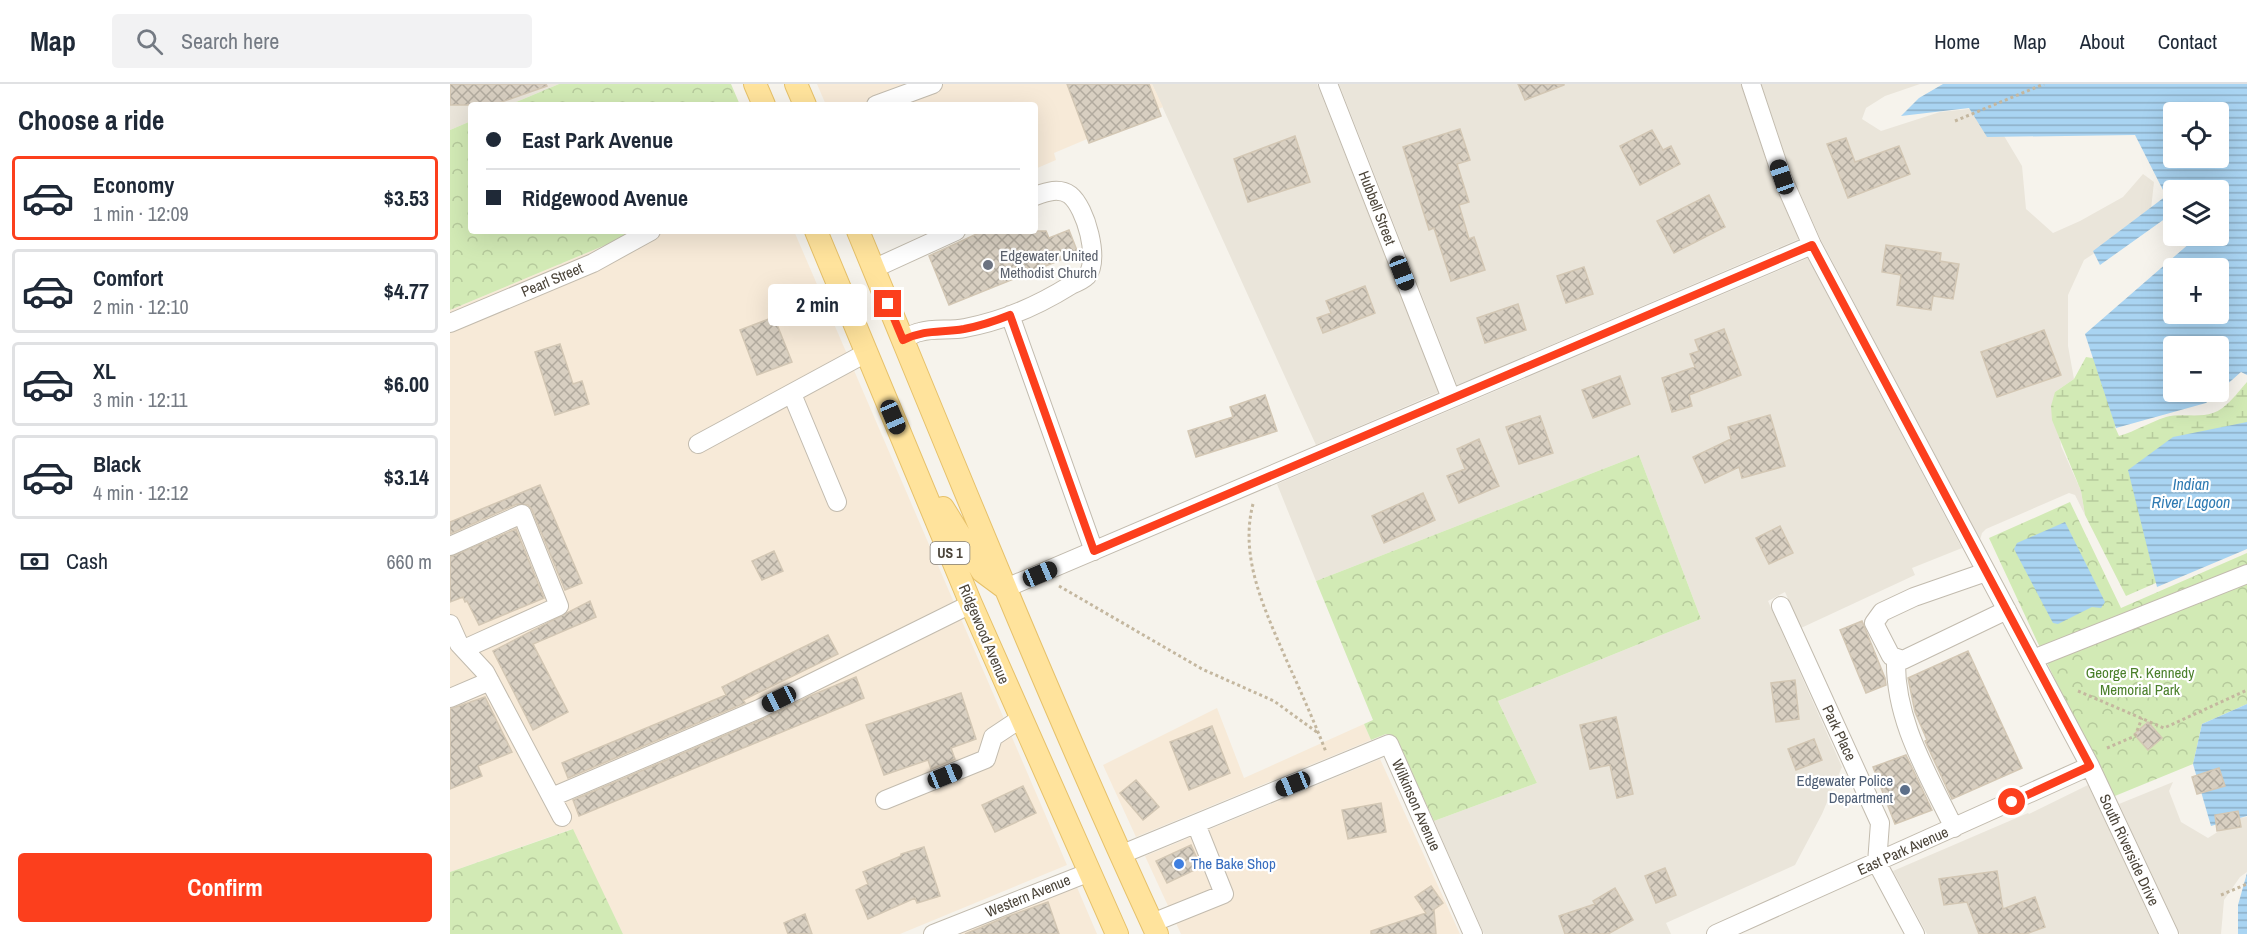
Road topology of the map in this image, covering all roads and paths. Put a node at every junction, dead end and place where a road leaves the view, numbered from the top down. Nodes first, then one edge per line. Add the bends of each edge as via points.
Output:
1 (755, 84) edge
2 (796, 84) edge
3 (933, 84) edge
4 (1328, 84) edge
5 (1751, 84) edge
6 (2044, 84) edge
7 (763, 102) edge
8 (804, 102) edge
9 (884, 102) edge
10 (1955, 121) dead end
11 (1038, 195) edge
12 (646, 234) edge
13 (817, 234) edge
14 (859, 234) edge
15 (949, 234) edge
16 (1812, 245) junction
17 (873, 268) junction
18 (1010, 315) junction
19 (450, 323) edge
20 (903, 340) junction
21 (866, 352) junction
22 (792, 394) junction
23 (1452, 398) junction
24 (699, 444) dead end
25 (1258, 481) junction
26 (920, 482) junction
27 (837, 502) dead end
28 (450, 546) edge
29 (1094, 551) junction
30 (1986, 572) junction
31 (1040, 574) junction
32 (2247, 574) edge
33 (1006, 588) junction
34 (970, 604) junction
35 (1781, 606) dead end
36 (2007, 610) junction
37 (450, 624) edge
38 (464, 649) junction
39 (1896, 658) junction
40 (2033, 659) junction
41 (490, 681) junction
42 (2247, 690) edge
43 (2078, 691) dead end
44 (450, 698) edge
45 (2142, 718) junction
46 (1020, 719) junction
47 (1318, 732) junction
48 (2107, 748) dead end
49 (2090, 766) junction
50 (1332, 768) junction
51 (552, 797) junction
52 (885, 800) dead end
53 (562, 817) dead end
54 (1196, 824) junction
55 (1954, 828) junction
56 (1120, 855) junction
57 (1877, 863) junction
58 (1090, 872) junction
59 (2247, 884) edge
60 (2221, 895) dead end
61 (1154, 928) edge
62 (933, 934) edge
63 (1117, 934) edge
64 (1473, 934) edge
65 (1716, 934) edge
66 (1915, 934) edge
67 (2169, 934) edge

1 - 7 main road
2 - 8 main road
3 - 9 street
4 - 23 street, Hubbell Street
5 - 16 street, South Riverside Drive via 1782,177
6 - 10 path
11 - 18 street via 1050,191 1071,195 1092,244 1094,262 1086,276 1046,301
12 - 19 street, Pearl Street via 593,263
13 - 21 main road, Ridgewood Avenue / US 1
14 - 17 main road, US 1
15 - 17 street
16 - 23 street
16 - 30 street, South Riverside Drive
17 - 20 main road, US 1
18 - 20 street via 963,329 920,332
18 - 29 street
20 - 33 main road, US 1
21 - 22 street
21 - 26 main road, Ridgewood Avenue / US 1
22 - 24 street
22 - 27 street
23 - 25 street
25 - 29 street
25 - 47 path via 1250,514 1253,574
26 - 33 main road via 937,498 982,571
26 - 34 main road, Ridgewood Avenue / US 1
28 - 38 street via 522,514 559,606
29 - 31 street
30 - 36 street, South Riverside Drive
30 - 39 street via 1882,612 1875,623 1885,648
31 - 33 street
31 - 47 path via 1202,669 1274,701
32 - 40 street
33 - 56 main road, US 1
34 - 46 main road, Ridgewood Avenue / US 1
34 - 51 street via 759,709
35 - 57 street, Park Place via 1880,823
36 - 39 street via 1903,660
36 - 40 street, South Riverside Drive
37 - 38 street
38 - 41 street
39 - 55 street via 1896,684 1908,731
40 - 49 street, South Riverside Drive
41 - 44 street
41 - 51 street
42 - 45 path via 2164,728
43 - 45 path
45 - 48 path via 2135,736
46 - 52 street via 993,737 986,759
46 - 58 main road, Ridgewood Avenue / US 1
47 - 50 path
49 - 55 street, East Park Avenue
49 - 67 street, South Riverside Drive
50 - 54 street, Wilkinson Avenue
50 - 64 street, Wilkinson Avenue via 1389,744
51 - 53 street
54 - 56 street, Wilkinson Avenue
54 - 61 street via 1224,894
55 - 57 street, East Park Avenue
56 - 61 main road, US 1
57 - 65 street, East Park Avenue
57 - 66 street
58 - 62 street, Western Avenue
58 - 63 main road, Ridgewood Avenue / US 1
59 - 60 path

